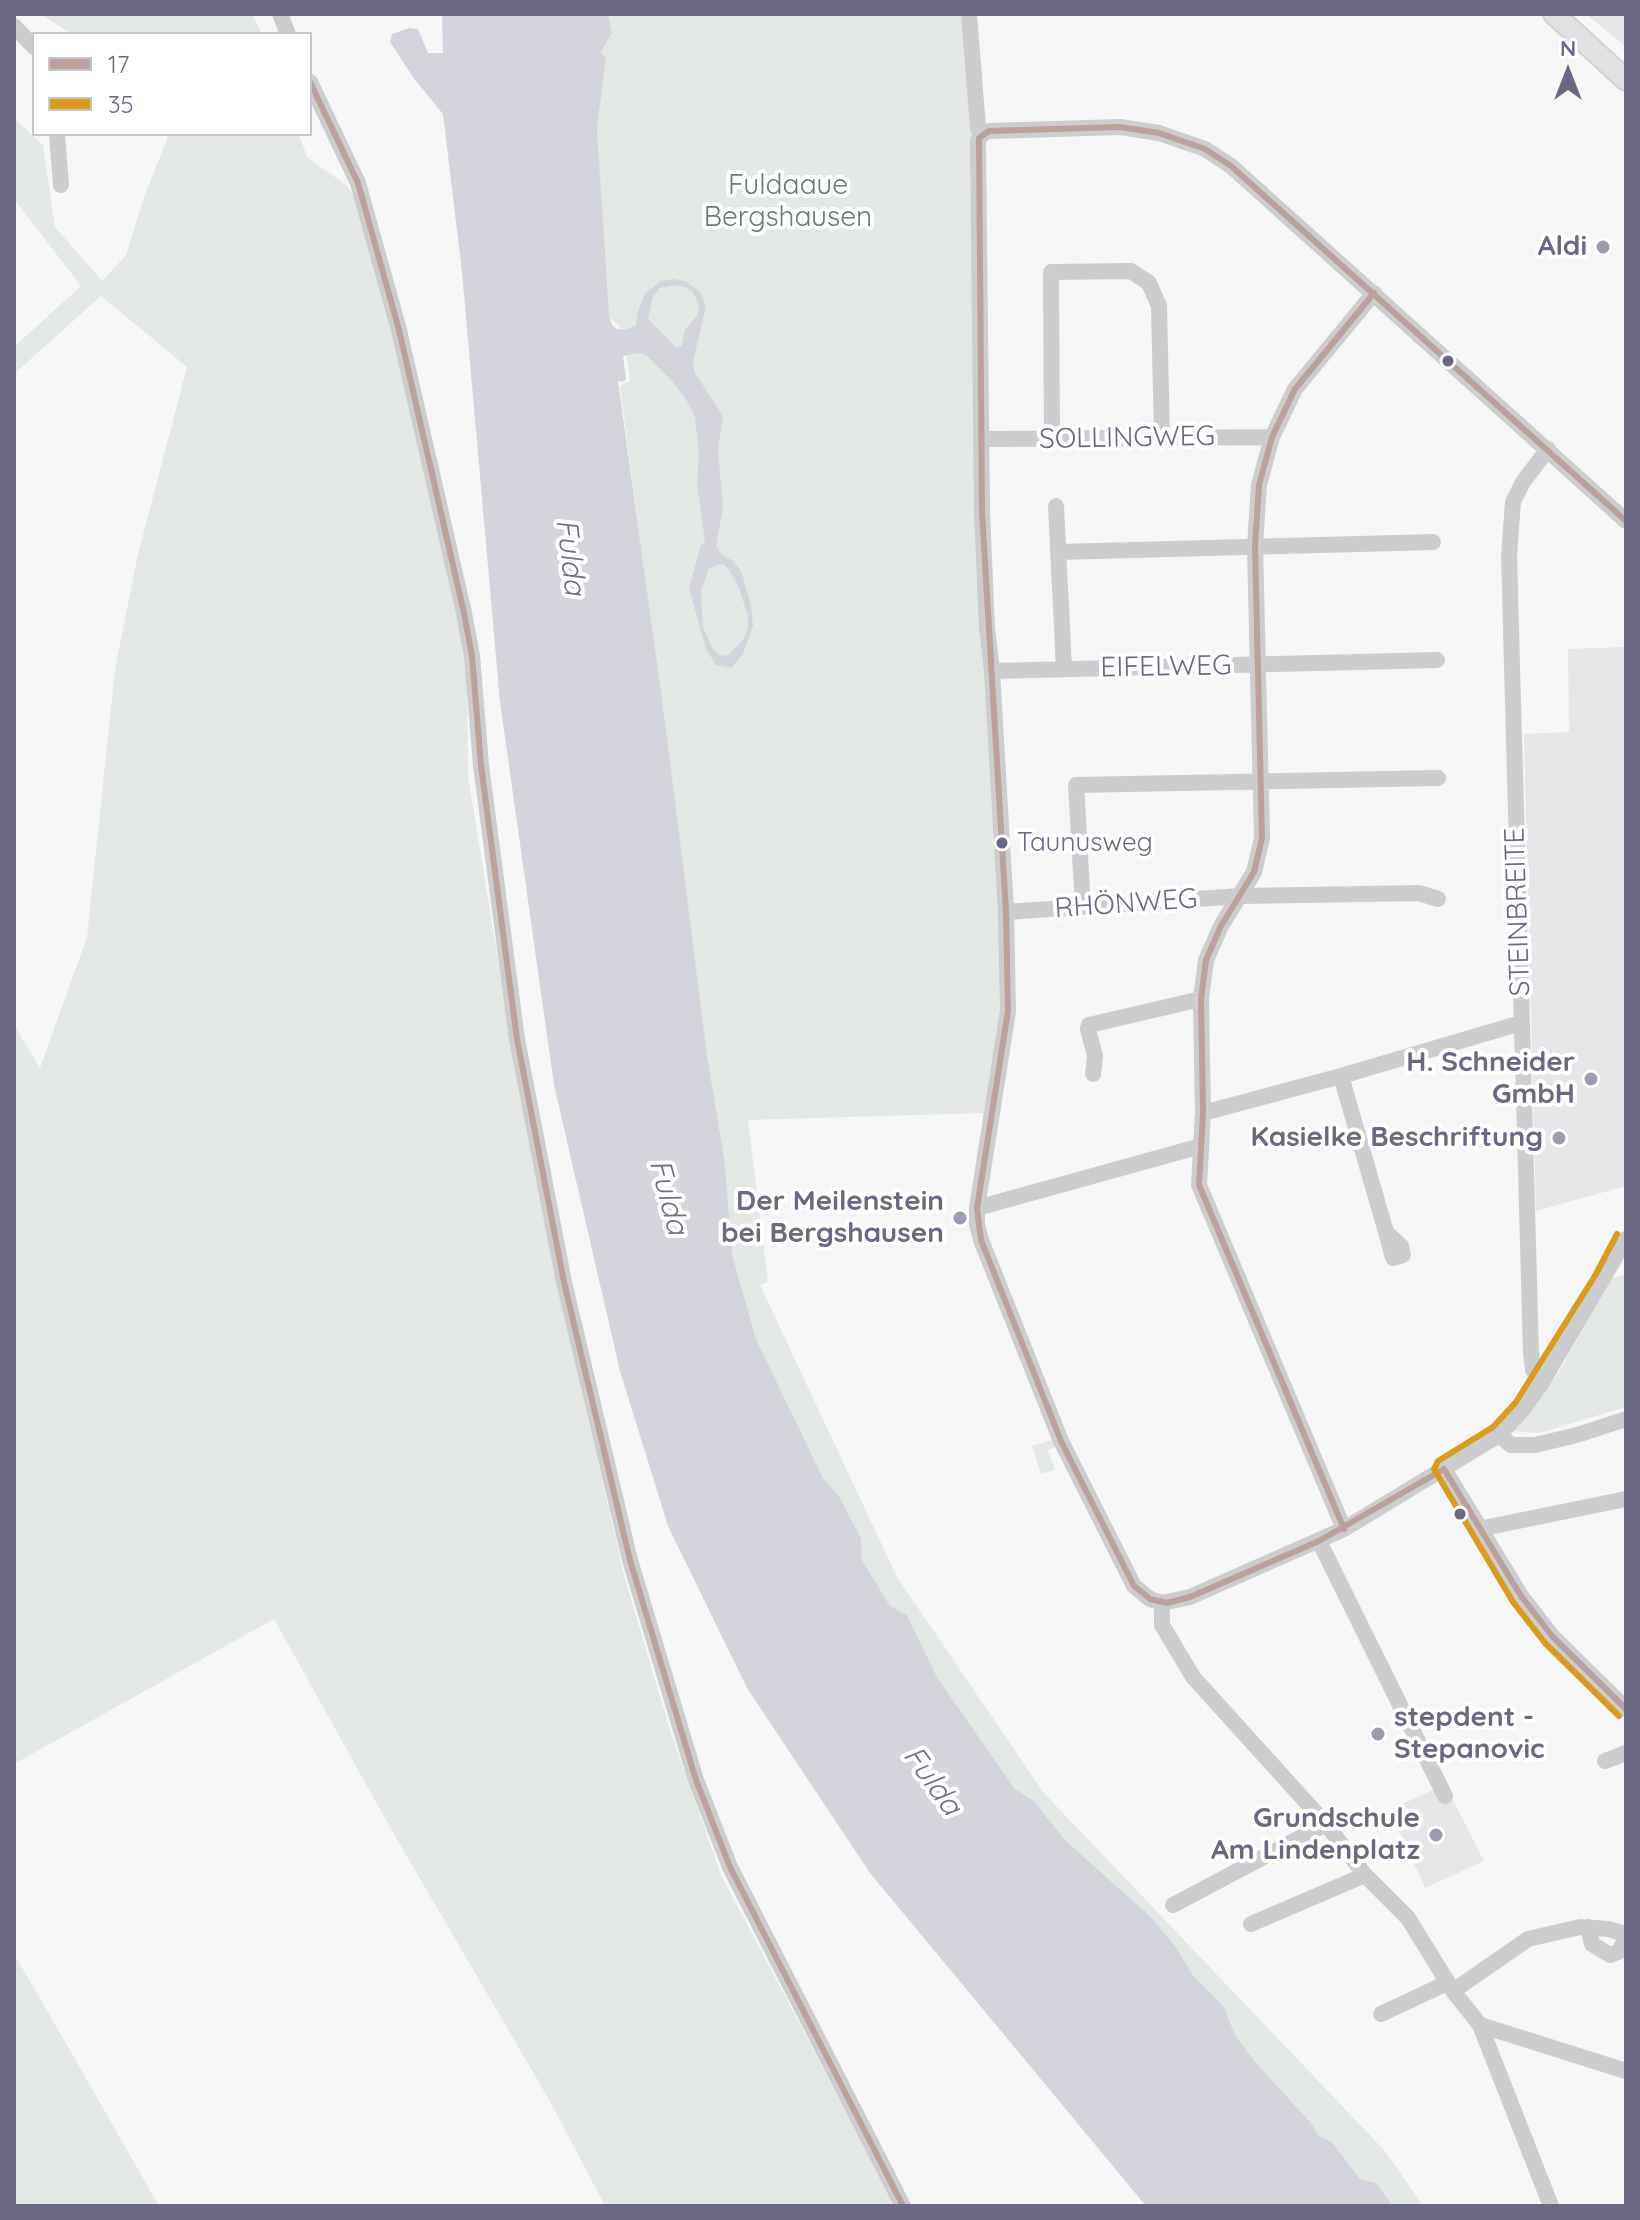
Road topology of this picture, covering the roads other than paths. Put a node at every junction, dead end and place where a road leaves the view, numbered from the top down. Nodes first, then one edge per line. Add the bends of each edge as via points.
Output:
1 (969, 14) edge
2 (1554, 14) edge
3 (14, 26) edge
4 (32, 45) edge
5 (1626, 80) edge
6 (312, 86) edge
7 (982, 134) junction
8 (57, 136) edge
9 (61, 185) dead end
10 (1374, 293) junction
11 (1162, 437) junction
12 (1272, 437) junction
13 (981, 439) junction
14 (1052, 439) junction
15 (1548, 449) junction
16 (1056, 506) dead end
17 (1622, 510) edge
18 (1433, 542) dead end
19 (1255, 546) junction
20 (1058, 552) junction
21 (1437, 660) dead end
22 (1257, 664) junction
23 (1064, 669) junction
24 (992, 671) junction
25 (1438, 778) dead end
26 (1260, 780) junction
27 (1241, 896) junction
28 (1438, 899) dead end
29 (1083, 907) junction
30 (1006, 912) junction
31 (1201, 999) junction
32 (1521, 1023) junction
33 (1093, 1074) dead end
34 (1341, 1076) junction
35 (1203, 1113) junction
36 (1201, 1146) junction
37 (977, 1208) junction
38 (1386, 1232) dead end
39 (1626, 1239) edge
40 (1541, 1384) junction
41 (1626, 1419) edge
42 (1499, 1435) junction
43 (1444, 1469) junction
44 (1626, 1499) edge
45 (1344, 1529) junction
46 (1479, 1529) junction
47 (1319, 1541) junction
48 (1162, 1603) junction
49 (1626, 1709) edge
50 (1626, 1753) edge
51 (1605, 1761) dead end
52 (1445, 1796) dead end
53 (1326, 1824) junction
54 (1365, 1875) junction
55 (1173, 1905) dead end
56 (1251, 1924) dead end
57 (1588, 1927) junction
58 (1626, 1934) edge
59 (1450, 1987) junction
60 (1381, 2014) dead end
61 (1480, 2025) junction
62 (1626, 2071) edge
63 (901, 2204) edge
64 (1551, 2206) edge

1 - 7 street
2 - 5 main road
3 - 4 street
6 - 63 street via 362,197 399,330 472,656 517,1039 564,1282 630,1560 696,1780 730,1867
7 - 10 street via 1120,127 1191,143 1231,166
7 - 13 street
8 - 9 street
10 - 12 street via 1295,389
10 - 15 street
11 - 12 street, SOLLINGWEG
11 - 14 street, SOLLINGWEG
11 - 14 street via 1159,306 1149,283 1131,271 1051,272
12 - 19 street via 1259,485
13 - 14 street, SOLLINGWEG
13 - 24 street
15 - 17 street
15 - 32 street, STEINBREITE via 1518,492 1510,526
16 - 20 street
18 - 19 street
19 - 20 street
19 - 22 street
20 - 23 street
21 - 22 street, EIFELWEG
22 - 23 street, EIFELWEG
22 - 26 street
23 - 24 street, EIFELWEG
24 - 30 street
25 - 26 street
26 - 27 street via 1262,838 1254,872
26 - 29 street via 1076,785
27 - 28 street, RHÖNWEG via 1419,893
27 - 29 street, RHÖNWEG
27 - 31 street via 1206,960
29 - 30 street, RHÖNWEG
30 - 37 street via 1007,1028
31 - 33 street via 1089,1025
31 - 35 street
32 - 34 street
32 - 40 street, STEINBREITE via 1531,1353
34 - 35 street
34 - 38 street
35 - 36 street
36 - 37 street
36 - 45 street via 1199,1185
37 - 48 street via 981,1240 1061,1441 1134,1586
39 - 40 street
40 - 42 street
41 - 42 street via 1535,1445 1511,1445
42 - 43 street
43 - 45 street
43 - 46 street
44 - 46 street
45 - 47 street
46 - 49 street via 1552,1636
47 - 48 street via 1190,1597
47 - 52 street
48 - 53 street via 1162,1625 1193,1677
50 - 51 street
53 - 54 street
53 - 55 street
54 - 56 street
54 - 59 street via 1410,1920
57 - 58 street
57 - 58 street via 1592,1944 1610,1955 1618,1952
57 - 59 street via 1528,1939
59 - 60 street
59 - 61 street
61 - 62 street
61 - 64 street

